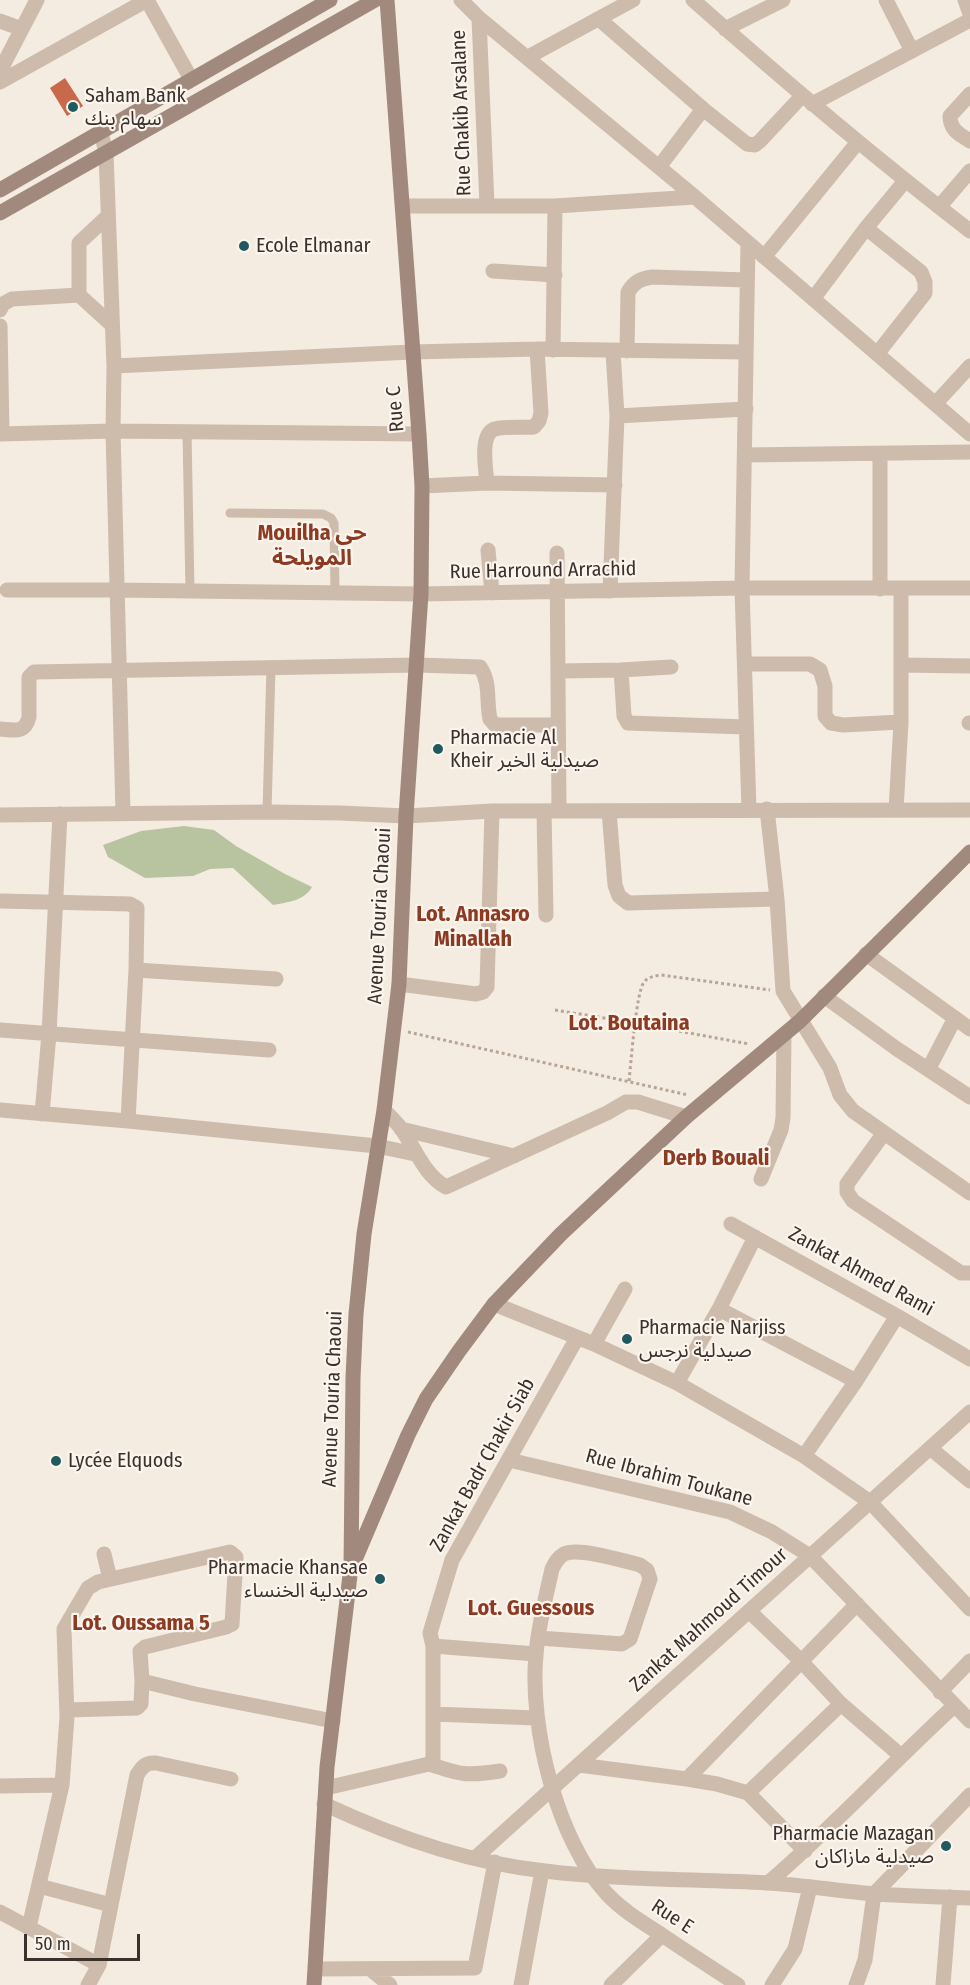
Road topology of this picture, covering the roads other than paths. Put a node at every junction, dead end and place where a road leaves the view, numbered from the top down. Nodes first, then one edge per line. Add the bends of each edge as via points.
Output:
1 (37, 0) edge
2 (147, 0) edge
3 (330, 0) edge
4 (375, 0) edge
5 (387, 0) edge
6 (460, 0) edge
7 (633, 0) edge
8 (693, 0) edge
9 (783, 0) edge
10 (886, 0) edge
11 (965, 0) edge
12 (970, 14) edge
13 (479, 18) junction
14 (599, 19) junction
15 (970, 20) edge
16 (0, 21) edge
17 (22, 29) junction
18 (725, 29) junction
19 (912, 51) junction
20 (528, 57) junction
21 (0, 71) edge
22 (191, 79) junction
23 (0, 82) edge
24 (970, 94) edge
25 (807, 100) junction
26 (703, 109) junction
27 (101, 132) junction
28 (970, 141) edge
29 (858, 142) junction
30 (106, 153) junction
31 (659, 167) junction
32 (970, 171) edge
33 (904, 181) junction
34 (0, 190) edge
35 (695, 197) junction
36 (487, 205) junction
37 (404, 206) junction
38 (555, 206) junction
39 (939, 207) junction
40 (0, 213) edge
41 (108, 216) junction
42 (866, 228) junction
43 (970, 231) edge
44 (748, 244) junction
45 (764, 257) junction
46 (493, 271) dead end
47 (555, 275) junction
48 (747, 280) junction
49 (79, 295) junction
50 (813, 299) junction
51 (0, 310) edge
52 (112, 325) junction
53 (0, 326) edge
54 (537, 349) junction
55 (554, 350) junction
56 (620, 351) junction
57 (746, 351) junction
58 (412, 352) junction
59 (877, 354) junction
60 (114, 366) junction
61 (970, 366) edge
62 (936, 404) junction
63 (746, 410) junction
64 (616, 416) junction
65 (113, 431) junction
66 (186, 432) junction
67 (1, 434) edge
68 (419, 434) junction
69 (970, 434) edge
70 (970, 452) edge
71 (880, 454) junction
72 (745, 455) junction
73 (487, 483) junction
74 (615, 485) junction
75 (422, 486) junction
76 (230, 513) dead end
77 (488, 550) dead end
78 (557, 553) dead end
79 (742, 588) junction
80 (970, 588) edge
81 (880, 589) junction
82 (901, 589) junction
83 (7, 590) dead end
84 (117, 590) junction
85 (190, 591) junction
86 (610, 591) junction
87 (557, 592) junction
88 (335, 593) junction
89 (492, 593) junction
90 (421, 594) junction
91 (745, 664) junction
92 (417, 665) junction
93 (901, 665) junction
94 (970, 666) edge
95 (671, 667) dead end
96 (271, 668) junction
97 (118, 670) junction
98 (621, 670) junction
99 (559, 671) junction
100 (901, 722) junction
101 (557, 725) junction
102 (746, 727) junction
103 (0, 729) edge
104 (767, 809) junction
105 (749, 810) junction
106 (896, 810) junction
107 (970, 810) edge
108 (551, 811) junction
109 (609, 811) junction
110 (267, 812) junction
111 (492, 812) junction
112 (123, 813) junction
113 (60, 814) junction
114 (0, 815) edge
115 (406, 816) junction
116 (970, 852) edge
117 (777, 899) junction
118 (0, 901) edge
119 (56, 902) junction
120 (546, 915) dead end
121 (866, 954) junction
122 (136, 970) junction
123 (276, 979) dead end
124 (399, 984) junction
125 (824, 996) junction
126 (955, 1018) junction
127 (800, 1021) junction
128 (970, 1029) edge
129 (0, 1030) edge
130 (49, 1034) junction
131 (784, 1035) junction
132 (133, 1040) junction
133 (269, 1050) dead end
134 (929, 1068) junction
135 (970, 1097) edge
136 (0, 1110) edge
137 (384, 1110) junction
138 (42, 1114) junction
139 (686, 1117) junction
140 (128, 1120) junction
141 (401, 1129) junction
142 (884, 1133) junction
143 (377, 1146) junction
144 (415, 1154) junction
145 (514, 1156) junction
146 (761, 1179) dead end
147 (970, 1193) edge
148 (732, 1224) dead end
149 (755, 1237) junction
150 (970, 1273) edge
151 (625, 1289) dead end
152 (494, 1304) junction
153 (719, 1309) junction
154 (897, 1316) junction
155 (577, 1338) junction
156 (594, 1344) junction
157 (970, 1359) edge
158 (856, 1381) junction
159 (677, 1383) junction
160 (970, 1412) edge
161 (930, 1448) junction
162 (804, 1456) junction
163 (509, 1460) junction
164 (970, 1481) edge
165 (870, 1502) junction
166 (104, 1554) dead end
167 (810, 1556) junction
168 (351, 1567) junction
169 (110, 1579) junction
170 (857, 1604) junction
171 (970, 1609) edge
172 (749, 1611) junction
173 (539, 1638) junction
174 (433, 1646) junction
175 (536, 1654) junction
176 (801, 1661) junction
177 (970, 1661) edge
178 (142, 1681) junction
179 (940, 1692) junction
180 (841, 1704) junction
181 (954, 1706) junction
182 (67, 1710) junction
183 (433, 1714) junction
184 (536, 1718) junction
185 (333, 1721) junction
186 (970, 1721) edge
187 (900, 1755) junction
188 (431, 1762) junction
189 (579, 1765) junction
190 (500, 1771) dead end
191 (231, 1779) dead end
192 (687, 1779) junction
193 (62, 1785) junction
194 (0, 1786) edge
195 (326, 1788) junction
196 (553, 1788) junction
197 (748, 1793) junction
198 (970, 1795) edge
199 (324, 1804) junction
200 (805, 1851) junction
201 (475, 1857) junction
202 (495, 1862) junction
203 (542, 1871) junction
204 (590, 1875) junction
205 (768, 1883) junction
206 (39, 1886) junction
207 (810, 1887) junction
208 (874, 1894) junction
209 (950, 1897) junction
210 (970, 1898) edge
211 (111, 1905) junction
212 (0, 1912) edge
213 (29, 1927) junction
214 (662, 1935) junction
215 (99, 1965) junction
216 (316, 1969) junction
217 (370, 1969) junction
218 (948, 1984) edge
219 (88, 1985) edge
220 (314, 1985) edge
221 (390, 1985) edge
222 (521, 1985) edge
223 (611, 1985) edge
224 (738, 1985) edge
225 (772, 1985) edge
226 (856, 1985) edge

1 - 17 street
2 - 22 street
2 - 23 street
3 - 22 street
4 - 30 street
5 - 37 street, Rue C
6 - 13 street
7 - 14 street
8 - 18 street
9 - 18 street
10 - 19 street
11 - 12 street
13 - 20 street
13 - 36 street, Rue Chakib Arsalane
14 - 20 street
14 - 26 street
15 - 19 street
16 - 17 street
17 - 21 street
18 - 25 street
19 - 25 street
20 - 31 street
22 - 27 street
24 - 28 street via 950,116 950,122 953,129
25 - 26 street via 755,144 747,144
25 - 29 street
26 - 31 street
27 - 30 street
27 - 34 street
29 - 33 street
29 - 45 street
30 - 40 street
30 - 41 street
31 - 35 street
32 - 39 street
33 - 39 street
33 - 42 street
35 - 38 street
35 - 44 street
36 - 37 street
36 - 38 street
37 - 58 street, Rue C
38 - 47 street
39 - 43 street
41 - 49 street via 79,243
41 - 52 street
42 - 50 street
42 - 59 street via 921,272 925,282 925,293
44 - 45 street
44 - 48 street
45 - 50 street
46 - 47 street
47 - 55 street
48 - 56 street via 652,277 632,284
48 - 57 street
49 - 51 street via 12,299
49 - 52 street
50 - 59 street
52 - 60 street
53 - 67 street
54 - 55 street
54 - 58 street
54 - 73 street via 541,412 538,421 534,427 495,429 487,434
55 - 56 street
56 - 57 street
56 - 64 street
57 - 63 street
58 - 60 street
58 - 68 street, Rue C
59 - 62 street
60 - 65 street
61 - 62 street
62 - 69 street
63 - 64 street
63 - 72 street
64 - 74 street
65 - 66 street
65 - 67 street
65 - 84 street
66 - 68 street
66 - 85 lane
68 - 75 street, Rue C
70 - 71 street
71 - 72 street
71 - 81 street
72 - 79 street
73 - 74 street
73 - 75 street
74 - 86 street
75 - 90 street, Rue C
76 - 88 lane via 323,514 331,518
77 - 89 street
78 - 87 street
79 - 81 street, Rue Harround Arrachid
79 - 86 street, Rue Harround Arrachid
79 - 91 street
80 - 82 street, Rue Harround Arrachid
81 - 82 street, Rue Harround Arrachid
82 - 93 street
83 - 84 street, Rue Harround Arrachid
84 - 85 street, Rue Harround Arrachid
84 - 97 street
85 - 88 street, Rue Harround Arrachid
86 - 87 street, Rue Harround Arrachid
87 - 89 street, Rue Harround Arrachid
87 - 99 street
88 - 90 street, Rue Harround Arrachid
89 - 90 street, Rue Harround Arrachid
90 - 92 street, Rue C
91 - 100 street via 810,664 820,670 825,686 825,716 831,723
91 - 102 street
92 - 96 street
92 - 101 street via 480,667 486,675 488,710 495,725
92 - 115 street, Rue C
93 - 94 street
93 - 100 street
95 - 98 street
96 - 97 street
96 - 110 lane
97 - 103 street via 33,672 28,677 28,724 21,729
97 - 112 street
98 - 99 street
98 - 102 street via 624,716 628,723
99 - 101 street
100 - 106 street
101 - 108 street
102 - 105 street
104 - 105 street
104 - 106 street
104 - 117 street
105 - 109 street
106 - 107 street
108 - 109 street
108 - 111 street
108 - 120 street
109 - 117 street via 615,885 627,903
110 - 112 street
110 - 115 street
111 - 115 street
111 - 124 street via 487,987 476,994
112 - 113 street
113 - 114 street
113 - 119 street
115 - 124 street, Avenue Touria Chaoui
116 - 121 street
117 - 127 street via 783,991
118 - 119 street
119 - 122 street via 134,905 138,913
119 - 130 street
121 - 125 street
121 - 126 street
122 - 123 street
122 - 132 street
124 - 137 street, Avenue Touria Chaoui
125 - 127 street
125 - 134 street
126 - 128 street
126 - 134 street
127 - 131 street
127 - 142 street via 830,1068 840,1095 853,1111
129 - 130 street
130 - 132 street
130 - 138 street
131 - 139 street
131 - 146 street via 783,1118
132 - 133 street
132 - 140 street
134 - 135 street
136 - 138 street
137 - 141 street
137 - 143 street, Avenue Touria Chaoui
138 - 140 street
139 - 145 street via 626,1102
139 - 152 street via 561,1234
140 - 143 street
141 - 144 street
141 - 145 street
142 - 147 street
142 - 150 street via 847,1184 847,1192 853,1201 961,1273
143 - 144 street
143 - 168 street, Avenue Touria Chaoui via 356,1314
144 - 145 street via 437,1182 446,1186
148 - 149 street, Zankat Ahmed Rami
149 - 153 street
149 - 154 street, Zankat Ahmed Rami
151 - 156 street
152 - 155 street
152 - 168 street via 426,1400
153 - 158 street
153 - 159 street
154 - 157 street, Zankat Ahmed Rami
154 - 158 street
155 - 156 street
155 - 163 street, Zankat Badr Chakir Siab
156 - 159 street
158 - 162 street
159 - 162 street
160 - 161 street, Zankat Mahmoud Timour
161 - 164 street
161 - 165 street, Zankat Mahmoud Timour
162 - 165 street
163 - 167 street, Rue Ibrahim Toukane via 730,1512
163 - 174 street, Zankat Badr Chakir Siab via 452,1560 430,1633
165 - 167 street, Zankat Mahmoud Timour
165 - 171 street
166 - 169 street
167 - 170 street, Rue Ibrahim Toukane
167 - 172 street, Zankat Mahmoud Timour
168 - 185 street, Avenue Touria Chaoui
169 - 178 street via 230,1552 236,1557 232,1624 145,1647 140,1651
169 - 182 street via 88,1588 64,1629
170 - 176 street
170 - 179 street, Rue Ibrahim Toukane
172 - 176 street
172 - 189 street, Zankat Mahmoud Timour
173 - 173 street, Rue E via 552,1569 563,1554 575,1551 640,1565 647,1570 650,1579 630,1639 622,1644
173 - 175 street, Rue E
174 - 175 street
174 - 183 street, Zankat Badr Chakir Siab
175 - 184 street, Rue E
176 - 180 street
176 - 192 street
177 - 179 street
178 - 182 street via 141,1704 137,1708
178 - 185 street
179 - 181 street, Rue Ibrahim Toukane
180 - 187 street
180 - 197 street
181 - 186 street, Rue Ibrahim Toukane
181 - 187 street
182 - 193 street
183 - 184 street
183 - 188 street, Zankat Badr Chakir Siab
184 - 196 street, Rue E
185 - 195 street, Avenue Touria Chaoui
187 - 200 street
188 - 190 street via 469,1776
188 - 195 street
189 - 192 street
189 - 196 street, Zankat Mahmoud Timour
191 - 211 street via 156,1762 140,1769
192 - 197 street
193 - 194 street
193 - 206 street
195 - 199 street, Avenue Touria Chaoui
196 - 201 street, Zankat Mahmoud Timour
196 - 204 street, Rue E via 567,1829
197 - 200 street
198 - 208 street
199 - 201 street via 438,1848
199 - 216 street, Avenue Touria Chaoui
200 - 205 street
201 - 202 street
202 - 203 street
202 - 217 street via 475,1968
203 - 204 street
203 - 222 street
204 - 205 street
204 - 214 street, Rue E via 626,1911
205 - 207 street
206 - 211 street
206 - 213 street
207 - 208 street
207 - 225 street via 795,1949
208 - 209 street
208 - 226 street via 866,1960
209 - 210 street
209 - 218 street
211 - 215 street
212 - 213 street
213 - 215 street
214 - 223 street
214 - 224 street, Rue E
215 - 219 street
216 - 217 street
216 - 220 street, Avenue Touria Chaoui
217 - 221 street

